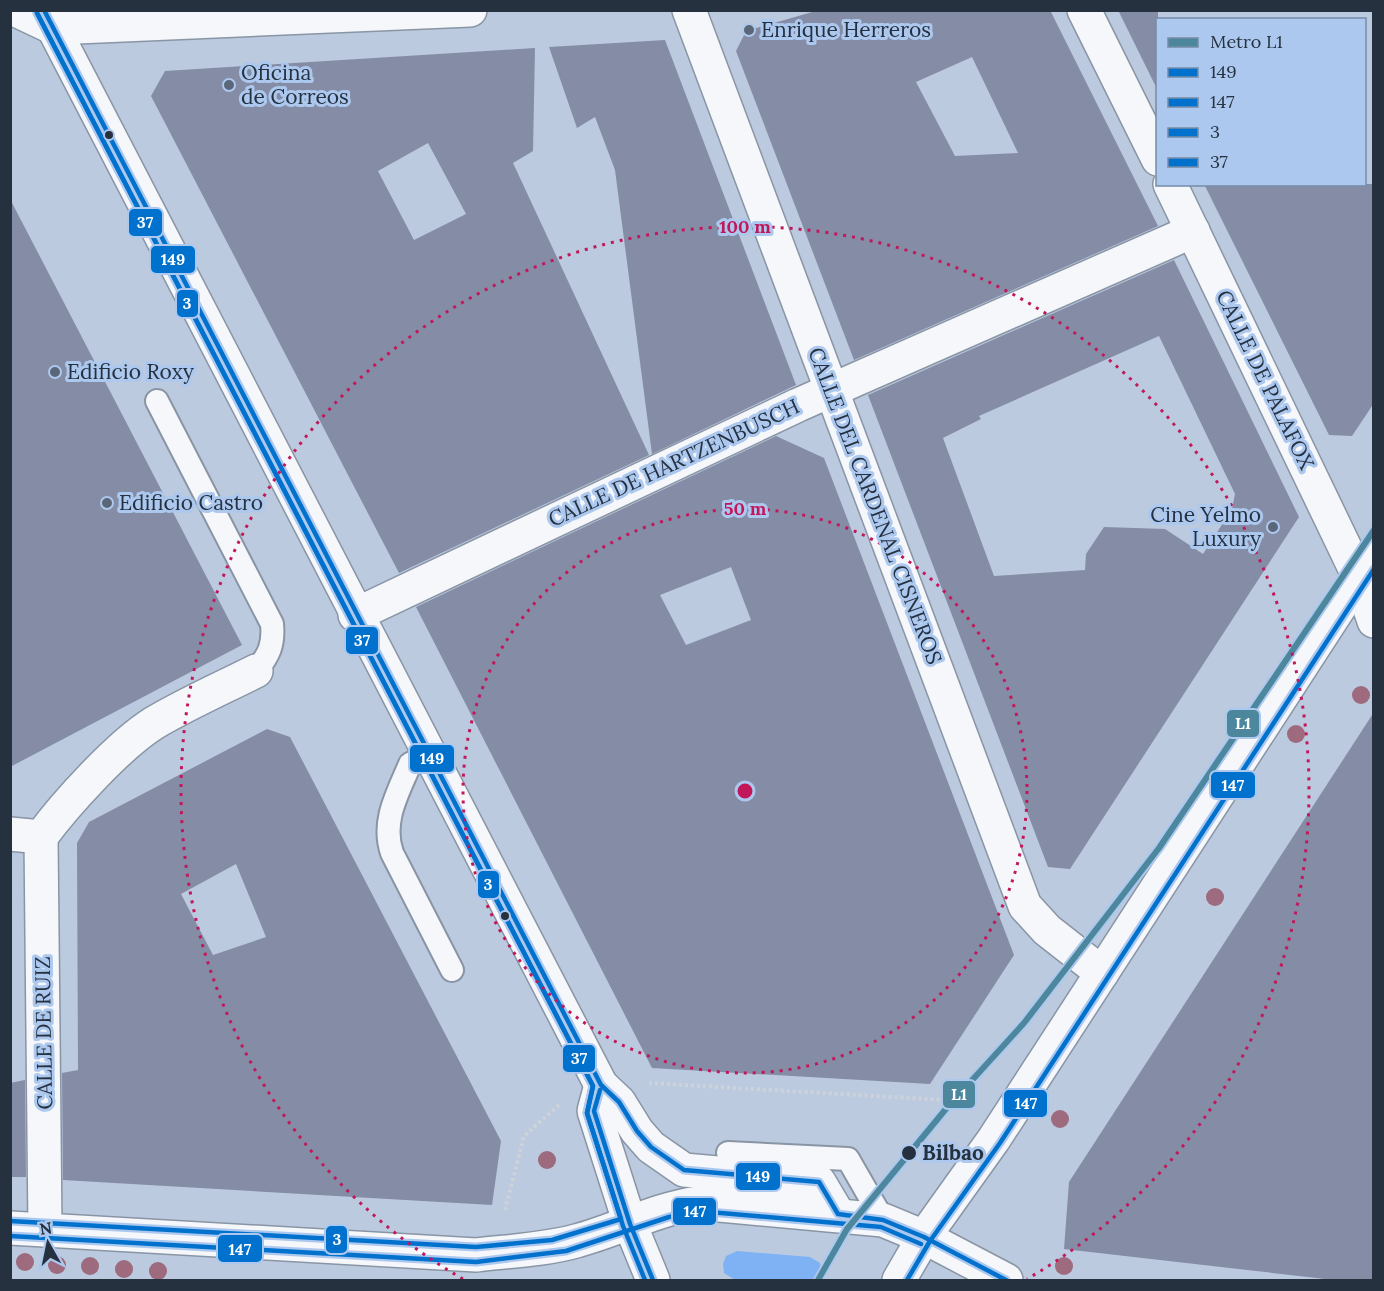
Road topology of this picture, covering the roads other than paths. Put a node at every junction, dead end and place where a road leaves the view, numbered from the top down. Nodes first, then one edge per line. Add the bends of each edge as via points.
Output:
1 (16, 10) edge
2 (470, 10) edge
3 (689, 10) edge
4 (1084, 10) edge
5 (49, 19) edge
6 (1156, 155) edge
7 (1171, 186) edge
8 (1193, 231) junction
9 (832, 392) junction
10 (157, 400) dead end
11 (1366, 565) edge
12 (355, 615) junction
13 (1374, 621) edge
14 (256, 671) joint
15 (429, 754) junction
16 (26, 835) edge
17 (452, 970) dead end
18 (1102, 973) junction
19 (601, 1085) junction
20 (728, 1153) dead end
21 (838, 1214) junction
22 (883, 1220) junction
23 (630, 1224) junction
24 (10, 1228) edge
25 (45, 1230) junction
26 (924, 1237) junction
27 (653, 1281) edge
28 (899, 1281) edge
29 (1006, 1281) edge

1 - 5 street
2 - 5 street
3 - 9 street, CALLE DEL CARDENAL CISNEROS
4 - 6 street
5 - 12 street
7 - 8 street, CALLE DE PALAFOX
8 - 9 street, CALLE DE HARTZENBUSCH
8 - 11 street, CALLE DE PALAFOX
9 - 12 street, CALLE DE HARTZENBUSCH
9 - 18 street, CALLE DEL CARDENAL CISNEROS via 1025,906 1047,930
10 - 14 lane via 272,624 270,654
11 - 13 street, CALLE DE PALAFOX
11 - 18 street
12 - 15 street
14 - 16 street via 153,724 62,809
15 - 17 lane via 410,764 389,817 386,836
15 - 19 street
16 - 25 street, CALLE DE RUIZ
18 - 26 street via 994,1139
19 - 21 street via 619,1102 651,1147 684,1170 819,1182
19 - 23 street via 594,1111
20 - 22 lane via 848,1160
21 - 22 street
21 - 23 street via 698,1203 677,1206
22 - 26 street
23 - 25 street via 553,1247 476,1255
23 - 27 street
24 - 25 street
26 - 28 street
26 - 29 street

